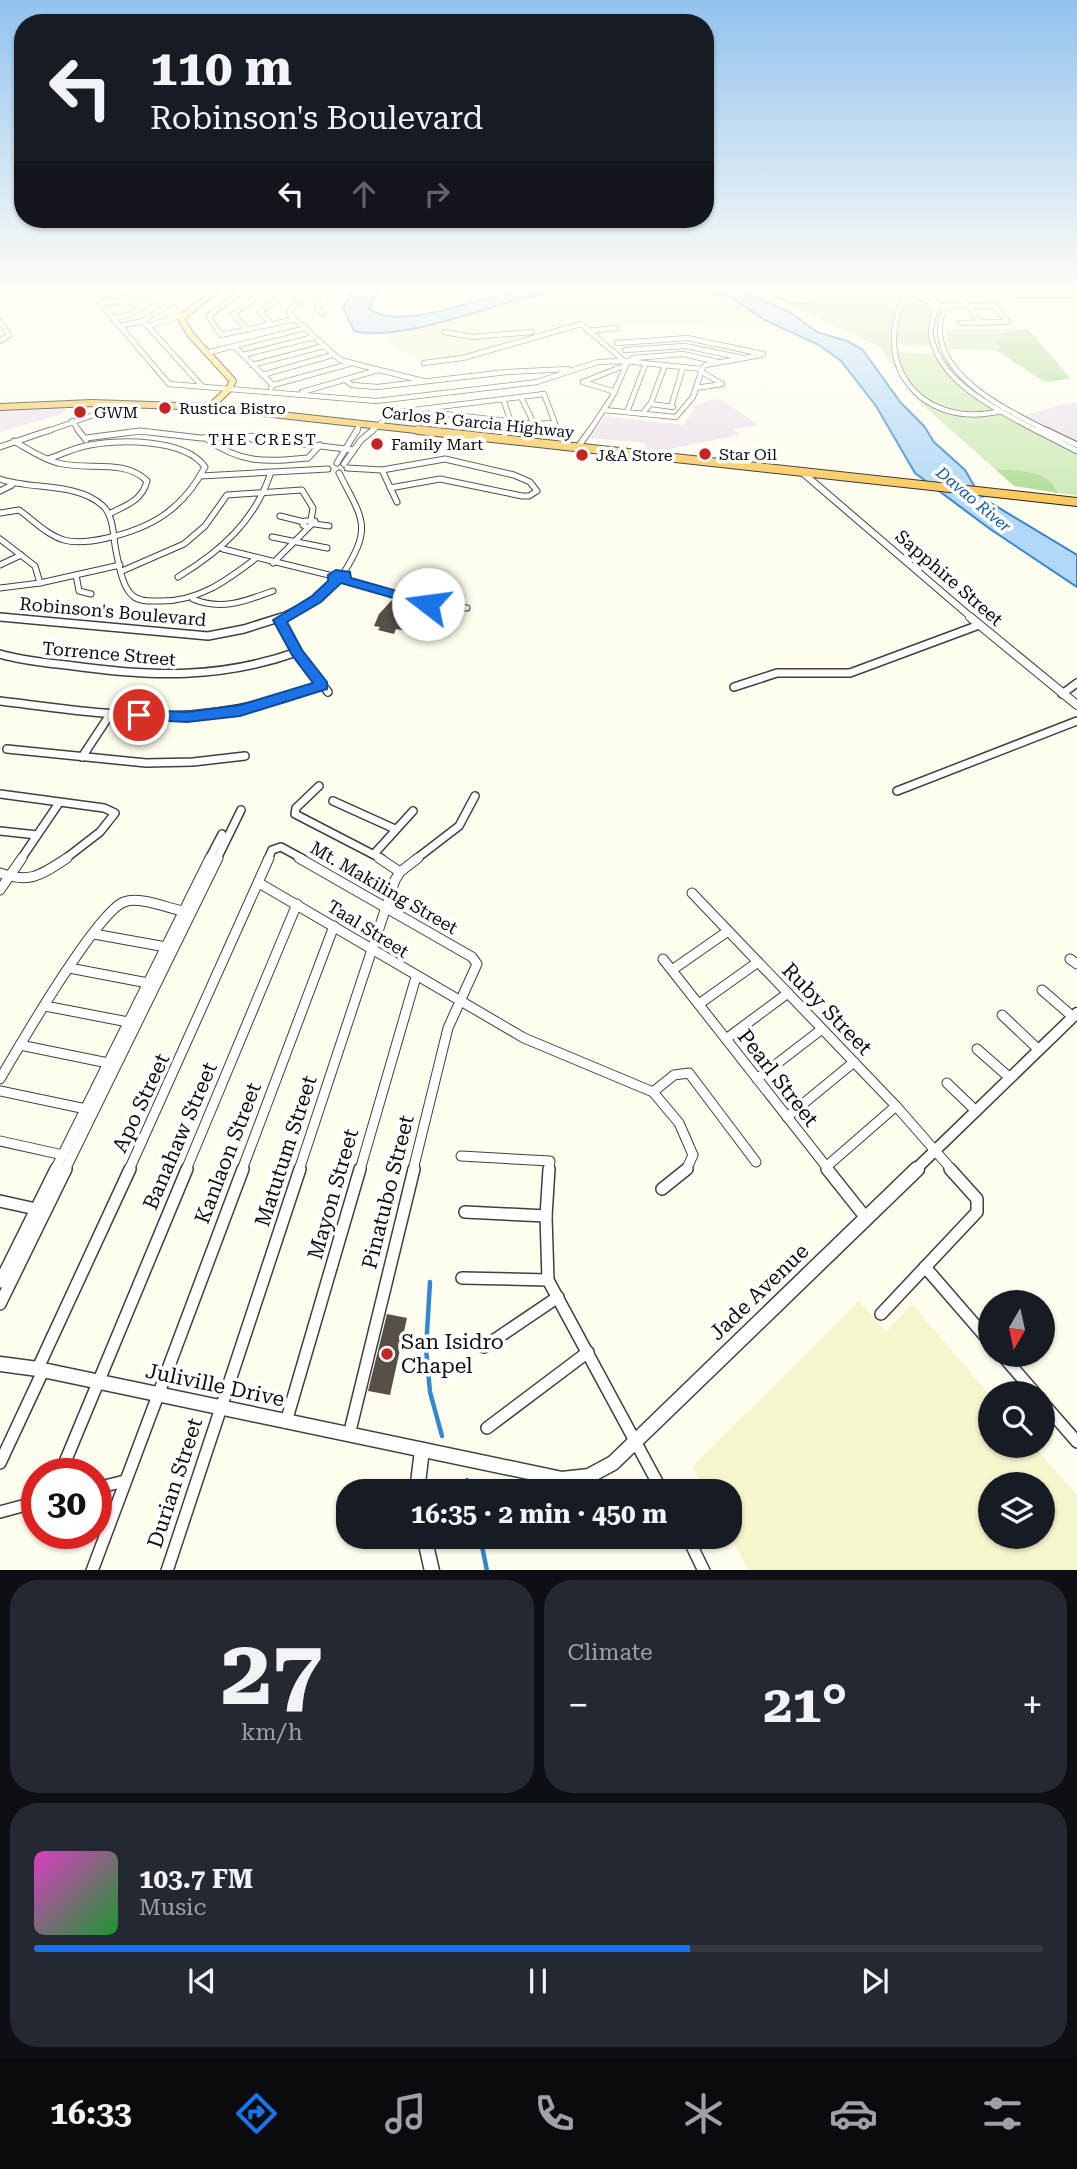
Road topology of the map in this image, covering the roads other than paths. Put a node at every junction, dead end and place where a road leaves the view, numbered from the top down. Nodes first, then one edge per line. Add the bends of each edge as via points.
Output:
1 (146, 359) edge
2 (178, 359) edge
3 (216, 359) edge
4 (247, 359) edge
5 (274, 359) edge
6 (318, 359) edge
7 (344, 359) edge
8 (459, 359) edge
9 (640, 359) edge
10 (704, 359) edge
11 (735, 359) edge
12 (898, 359) edge
13 (942, 359) edge
14 (951, 359) edge
15 (628, 361) junction
16 (718, 362) junction
17 (353, 363) junction
18 (424, 363) dead end
19 (646, 363) junction
20 (252, 365) junction
21 (665, 365) junction
22 (683, 367) junction
23 (576, 368) junction
24 (382, 369) junction
25 (702, 371) junction
26 (262, 375) junction
27 (345, 380) junction
28 (958, 380) junction
29 (967, 380) junction
30 (425, 382) junction
31 (202, 386) junction
32 (273, 386) junction
33 (696, 388) junction
34 (229, 389) junction
35 (269, 392) junction
36 (615, 392) junction
37 (295, 394) junction
38 (521, 397) junction
39 (503, 399) junction
40 (126, 404) junction
41 (651, 404) junction
42 (0, 407) edge
43 (210, 407) junction
44 (671, 407) junction
45 (429, 408) junction
46 (681, 408) junction
47 (1006, 409) junction
48 (604, 410) junction
49 (999, 411) junction
50 (627, 412) junction
51 (642, 414) junction
52 (72, 421) junction
53 (511, 422) junction
54 (359, 423) junction
55 (534, 424) junction
56 (377, 425) junction
57 (86, 438) junction
58 (205, 438) junction
59 (354, 439) junction
60 (503, 439) junction
61 (361, 440) junction
62 (14, 441) junction
63 (1077, 445) edge
64 (87, 446) junction
65 (322, 446) junction
66 (0, 447) edge
67 (578, 447) junction
68 (350, 448) junction
69 (1077, 451) edge
70 (48, 459) junction
71 (337, 463) junction
72 (346, 466) junction
73 (328, 469) junction
74 (382, 470) junction
75 (271, 472) junction
76 (339, 473) junction
77 (803, 473) junction
78 (201, 476) junction
79 (0, 480) edge
80 (12, 485) junction
81 (390, 488) junction
82 (0, 491) edge
83 (264, 491) junction
84 (397, 502) dead end
85 (1077, 502) edge
86 (0, 513) edge
87 (109, 514) junction
88 (280, 516) dead end
89 (313, 522) junction
90 (305, 524) junction
91 (329, 526) dead end
92 (146, 528) junction
93 (156, 533) dead end
94 (112, 536) junction
95 (272, 537) dead end
96 (0, 539) edge
97 (295, 541) junction
98 (327, 548) dead end
99 (223, 549) junction
100 (21, 555) junction
101 (255, 559) junction
102 (273, 563) junction
103 (0, 565) edge
104 (121, 568) junction
105 (76, 575) junction
106 (344, 577) junction
107 (178, 578) dead end
108 (334, 579) junction
109 (40, 583) junction
110 (0, 588) edge
111 (273, 591) dead end
112 (91, 594) dead end
113 (193, 599) junction
114 (467, 608) dead end
115 (0, 617) edge
116 (279, 620) junction
117 (979, 625) junction
118 (297, 652) junction
119 (1, 656) edge
120 (1077, 683) edge
121 (734, 687) dead end
122 (1062, 694) junction
123 (0, 701) edge
124 (1077, 705) edge
125 (111, 713) junction
126 (1077, 720) edge
127 (7, 749) dead end
128 (245, 755) dead end
129 (82, 757) junction
130 (319, 786) dead end
131 (897, 791) dead end
132 (0, 794) edge
133 (475, 796) dead end
134 (333, 801) dead end
135 (59, 803) junction
136 (241, 810) dead end
137 (413, 811) dead end
138 (395, 830) junction
139 (0, 831) edge
140 (222, 834) dead end
141 (37, 835) junction
142 (272, 850) joint
143 (374, 854) junction
144 (400, 872) junction
145 (4, 874) edge
146 (259, 883) junction
147 (0, 890) edge
148 (692, 893) dead end
149 (297, 904) junction
150 (387, 906) junction
151 (183, 911) junction
152 (334, 926) junction
153 (729, 931) junction
154 (94, 934) junction
155 (166, 947) junction
156 (373, 951) junction
157 (663, 959) dead end
158 (758, 962) junction
159 (477, 964) joint
160 (69, 968) junction
161 (672, 970) junction
162 (416, 977) junction
163 (148, 983) junction
164 (1042, 990) dead end
165 (788, 993) junction
166 (460, 1002) junction
167 (699, 1004) junction
168 (45, 1006) junction
169 (1002, 1015) dead end
170 (1075, 1015) edge
171 (128, 1022) junction
172 (822, 1029) junction
173 (726, 1039) junction
174 (20, 1045) junction
175 (977, 1049) dead end
176 (1039, 1050) junction
177 (854, 1062) junction
178 (108, 1063) junction
179 (1010, 1078) junction
180 (0, 1079) edge
181 (757, 1079) junction
182 (947, 1083) dead end
183 (0, 1091) edge
184 (653, 1092) junction
185 (896, 1106) junction
186 (86, 1109) junction
187 (976, 1111) junction
188 (787, 1117) junction
189 (0, 1141) edge
190 (935, 1151) junction
191 (63, 1155) junction
192 (461, 1156) dead end
193 (757, 1162) dead end
194 (826, 1167) junction
195 (662, 1189) dead end
196 (0, 1200) edge
197 (36, 1209) junction
198 (465, 1212) dead end
199 (547, 1216) junction
200 (866, 1218) junction
201 (4, 1264) edge
202 (925, 1266) junction
203 (462, 1278) dead end
204 (548, 1280) junction
205 (0, 1282) edge
206 (558, 1297) junction
207 (0, 1304) edge
208 (881, 1314) dead end
209 (978, 1328) edge
210 (484, 1347) dead end
211 (588, 1352) junction
212 (0, 1364) edge
213 (1012, 1367) edge
214 (41, 1370) junction
215 (1025, 1381) edge
216 (98, 1382) junction
217 (157, 1394) junction
218 (220, 1408) junction
219 (1055, 1417) edge
220 (286, 1422) junction
221 (487, 1428) dead end
222 (349, 1435) junction
223 (635, 1440) junction
224 (1077, 1442) edge
225 (422, 1450) junction
226 (67, 1458) edge
227 (0, 1463) edge
228 (418, 1479) edge
229 (656, 1479) edge
230 (125, 1481) junction
231 (112, 1484) edge
232 (21, 1506) edge
233 (0, 1512) edge
234 (427, 1549) edge
235 (694, 1549) edge
236 (92, 1570) edge
237 (167, 1570) edge
238 (432, 1570) edge
239 (704, 1570) edge

1 - 31 street via 166,383
2 - 31 street
3 - 34 main road via 232,377
4 - 20 street
5 - 20 street
6 - 26 street
7 - 17 street
8 - 18 street
9 - 15 street
10 - 16 street
11 - 16 street
12 - 49 street via 915,392 930,405 952,413
13 - 28 street
14 - 29 street
15 - 19 street
15 - 23 street
15 - 36 street
15 - 36 street via 583,382
16 - 25 street via 705,365
17 - 24 street
17 - 32 street
19 - 21 street
19 - 50 street
20 - 26 street
21 - 22 street
21 - 41 street
22 - 25 street
22 - 44 street
23 - 30 street
23 - 37 street via 537,382 379,401
24 - 27 street
24 - 30 street
25 - 33 street
25 - 33 street via 722,384
26 - 32 street
27 - 30 street via 373,387
27 - 37 street
28 - 29 street
28 - 49 street
29 - 47 street
31 - 34 street
32 - 35 street
33 - 46 street
34 - 35 street
34 - 43 main road
35 - 37 street
36 - 48 street
38 - 39 street
38 - 55 street
38 - 55 street via 544,394 555,424
39 - 45 street
39 - 53 street
40 - 42 highway, Carlos P. Garcia Highway
40 - 43 highway, Carlos P. Garcia Highway
40 - 52 street
41 - 44 street
41 - 51 street
43 - 54 highway, Carlos P. Garcia Highway
44 - 46 street
45 - 53 street via 434,413
45 - 56 street via 393,412
46 - 51 street via 676,416
47 - 49 street
47 - 63 street
48 - 50 street
48 - 67 street
49 - 69 street
50 - 51 street
52 - 57 street
52 - 62 street
53 - 55 street
53 - 60 street
54 - 56 highway, Carlos P. Garcia Highway
54 - 59 street
56 - 60 highway, Carlos P. Garcia Highway
56 - 61 street
57 - 58 street via 136,431
57 - 64 street
58 - 65 street
58 - 65 street via 230,456 254,461 308,458
59 - 61 street
59 - 68 street
60 - 67 highway, Carlos P. Garcia Highway
61 - 68 street
62 - 66 street
62 - 70 street
64 - 70 street
64 - 78 street via 139,443 187,450 204,462
65 - 68 street
67 - 77 highway, Carlos P. Garcia Highway
68 - 71 street
68 - 72 street
70 - 87 street via 144,476 147,481 141,496
71 - 72 street
71 - 73 street
72 - 74 street
72 - 76 street
73 - 75 street
73 - 76 street
74 - 81 street
74 - 81 street via 445,459 521,477 536,490 529,496 440,480
75 - 78 street
75 - 83 street
76 - 106 street via 365,527
77 - 85 highway, Carlos P. Garcia Highway
77 - 117 street, Sapphire Street
78 - 92 street
79 - 80 street
80 - 82 street
80 - 87 street via 78,494 98,502
81 - 84 street
83 - 89 street via 304,491 313,508
83 - 99 street
83 - 104 street via 225,496 190,541 160,557
86 - 94 street via 19,510 67,541
87 - 94 street
88 - 90 street
89 - 90 street
89 - 91 street
90 - 97 street
92 - 93 street
92 - 94 street
94 - 104 street
95 - 97 street
96 - 100 street
97 - 98 street
97 - 102 street
99 - 101 street
99 - 107 street
100 - 103 street
100 - 109 street via 36,566
101 - 102 street
101 - 113 street
102 - 108 street
104 - 105 street
104 - 113 street via 137,598
105 - 109 street
105 - 112 street via 79,591
106 - 108 street
106 - 114 street via 419,602
108 - 116 street, Robinson's Boulevard via 310,603
109 - 110 street
111 - 113 street via 216,606
115 - 116 street, Robinson's Boulevard via 197,636 234,633
116 - 118 street
117 - 121 street via 850,673 777,673
117 - 122 street, Sapphire Street
118 - 119 street, Torrence Street via 234,671 171,675
118 - 125 street via 325,689 216,714
120 - 122 street
122 - 124 street, Sapphire Street
123 - 125 street
125 - 129 street
126 - 131 street
127 - 129 street
128 - 129 street via 169,763
130 - 143 street via 295,814
132 - 135 street
133 - 144 street via 459,826
134 - 138 street
135 - 141 street
135 - 145 street via 115,813 52,869 22,880
136 - 207 street
137 - 138 street
138 - 143 street
139 - 141 street
140 - 151 street
141 - 145 street
142 - 146 street, Apo Street
142 - 150 street, Mt. Makiling Street via 285,849
143 - 144 street
144 - 150 street, Matutum Street
145 - 147 street
146 - 149 street, Taal Street
146 - 214 street, Apo Street
148 - 153 street, Ruby Street
149 - 152 street, Taal Street
149 - 216 street, Banahaw Street
150 - 156 street, Matutum Street
150 - 159 street, Mt. Makiling Street
151 - 154 street via 120,903
151 - 155 street
152 - 156 street, Taal Street
152 - 217 street, Kanlaon Street
153 - 158 street, Ruby Street
153 - 161 street
154 - 155 street
154 - 160 street
155 - 163 street
156 - 162 street, Taal Street
156 - 218 street, Matutum Street
157 - 161 street, Pearl Street
158 - 165 street, Ruby Street
158 - 167 street
159 - 166 street, Pinatubo Street
160 - 163 street
160 - 168 street
161 - 167 street, Pearl Street
162 - 166 street, Taal Street
162 - 220 street, Mayon Street
163 - 171 street
164 - 170 street
165 - 172 street, Ruby Street
165 - 173 street
166 - 184 street, Taal Street via 566,1058
166 - 222 street, Pinatubo Street via 448,1028
167 - 173 street, Pearl Street
168 - 171 street
168 - 174 street
169 - 176 street
170 - 176 street, Jade Avenue
171 - 178 street
172 - 177 street, Ruby Street
172 - 181 street
173 - 181 street, Pearl Street
174 - 178 street
174 - 180 street
175 - 179 street
176 - 179 street, Jade Avenue
177 - 185 street, Ruby Street
177 - 188 street
178 - 186 street
179 - 187 street, Jade Avenue
181 - 188 street, Pearl Street
182 - 187 street
183 - 186 street
184 - 193 street via 674,1075 689,1073
184 - 195 street via 679,1123 693,1156 683,1174
185 - 190 street, Ruby Street
185 - 194 street
186 - 191 street
187 - 190 street, Jade Avenue
188 - 194 street, Pearl Street
189 - 191 street
190 - 200 street, Jade Avenue
190 - 202 street, Ruby Street via 979,1204 970,1221
191 - 197 street
192 - 199 street via 550,1161
194 - 200 street, Pearl Street
196 - 197 street
197 - 201 street
198 - 199 street
199 - 204 street
200 - 223 street, Jade Avenue
201 - 205 street
202 - 208 street
202 - 209 street
203 - 204 street
204 - 206 street
206 - 210 street
206 - 211 street
211 - 221 street
211 - 223 street
212 - 214 street, Juliville Drive
213 - 215 street
214 - 216 street, Juliville Drive
214 - 227 street, Apo Street
216 - 217 street, Juliville Drive
216 - 226 street, Banahaw Street
217 - 218 street, Juliville Drive
217 - 230 street, Kanlaon Street
218 - 220 street, Juliville Drive
218 - 237 street, Durian Street
219 - 224 street
220 - 222 street, Juliville Drive
222 - 225 street, Juliville Drive
223 - 225 street, Jade Avenue via 602,1472 578,1480
223 - 229 street
225 - 228 street
230 - 231 street
230 - 236 street, Kanlaon Street
232 - 233 street
234 - 238 street
235 - 239 street

